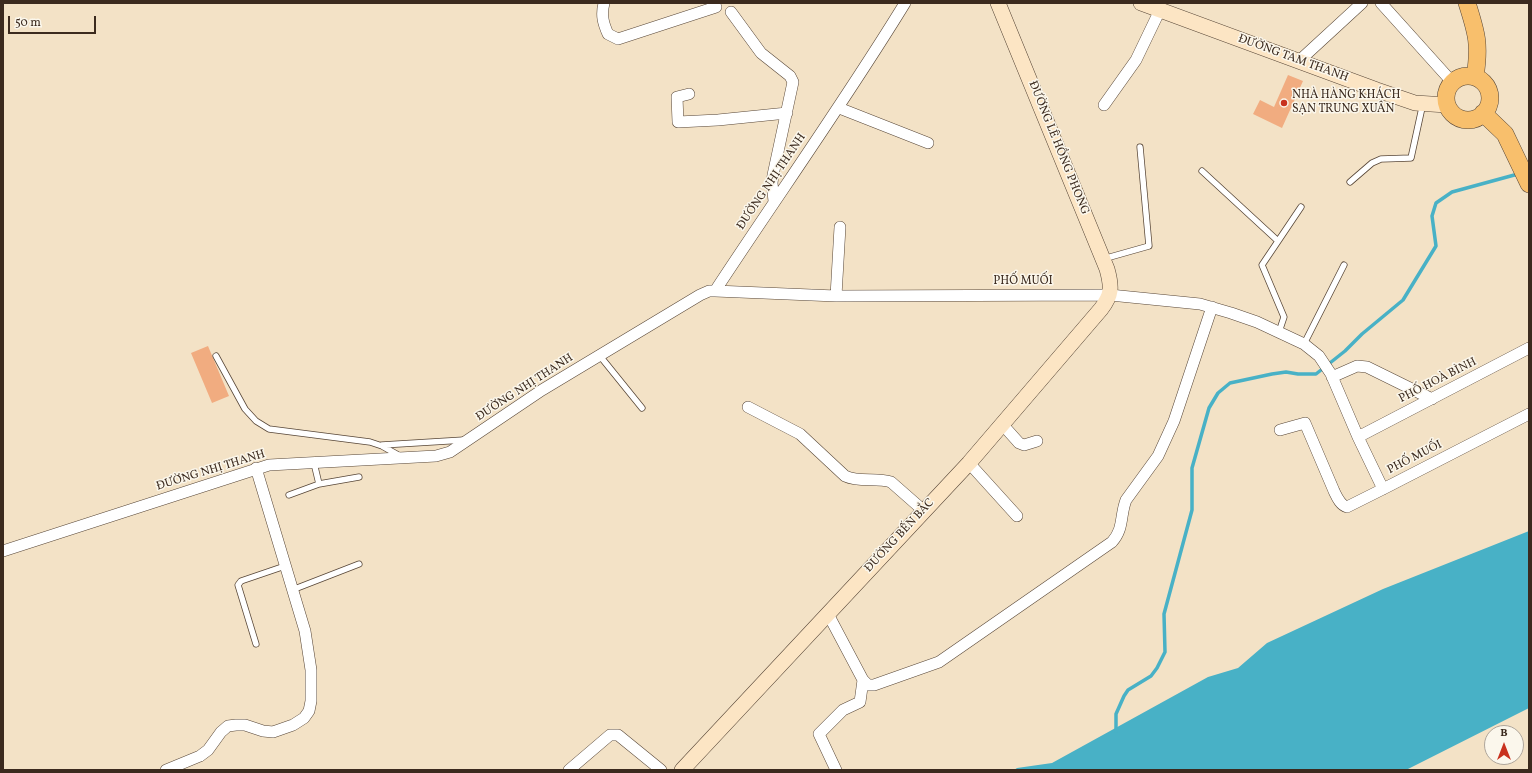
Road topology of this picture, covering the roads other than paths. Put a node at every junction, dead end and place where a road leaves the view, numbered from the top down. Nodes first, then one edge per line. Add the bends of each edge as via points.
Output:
1 (604, 3) edge
2 (905, 3) edge
3 (998, 3) edge
4 (1141, 3) edge
5 (1362, 3) edge
6 (1381, 3) edge
7 (1467, 3) edge
8 (716, 7) dead end
9 (1160, 10) junction
10 (731, 12) dead end
11 (1300, 61) junction
12 (1475, 77) junction
13 (1453, 83) junction
14 (689, 94) dead end
15 (1423, 103) junction
16 (1104, 105) dead end
17 (1447, 105) junction
18 (839, 108) junction
19 (787, 113) junction
20 (1483, 113) junction
21 (928, 143) dead end
22 (1140, 147) dead end
23 (1202, 171) dead end
24 (1525, 175) edge
25 (1350, 182) dead end
26 (774, 201) junction
27 (1301, 207) dead end
28 (840, 227) dead end
29 (1278, 241) junction
30 (1103, 259) junction
31 (1344, 265) dead end
32 (715, 291) junction
33 (1110, 295) junction
34 (836, 296) junction
35 (1212, 307) junction
36 (1279, 332) junction
37 (1304, 344) junction
38 (1529, 348) edge
39 (216, 356) dead end
40 (600, 356) junction
41 (1331, 376) junction
42 (1432, 399) junction
43 (748, 406) dead end
44 (642, 408) dead end
45 (1529, 414) edge
46 (1002, 424) junction
47 (1280, 430) dead end
48 (1358, 437) junction
49 (469, 440) junction
50 (1037, 441) dead end
51 (382, 446) junction
52 (403, 458) junction
53 (314, 463) junction
54 (969, 463) junction
55 (256, 468) junction
56 (359, 477) dead end
57 (319, 484) junction
58 (1383, 488) junction
59 (290, 495) dead end
60 (924, 511) junction
61 (1017, 516) dead end
62 (3, 552) edge
63 (359, 564) dead end
64 (285, 566) junction
65 (292, 590) junction
66 (828, 614) junction
67 (256, 644) dead end
68 (862, 680) junction
69 (166, 770) edge
70 (569, 770) edge
71 (661, 770) edge
72 (682, 770) edge
73 (836, 770) edge

1 - 8 street via 604,25 608,34 618,39
2 - 18 street, ĐƯỜNG NHỊ THANH
3 - 30 main road, ĐƯỜNG LÊ HỒNG PHONG
4 - 9 main road, ĐƯỜNG TAM THANH
5 - 11 street
6 - 13 street
7 - 12 main road via 1478,41
9 - 11 main road, ĐƯỜNG TAM THANH
9 - 16 street via 1136,60
10 - 19 street via 766,58 790,76 793,87
11 - 15 main road, ĐƯỜNG TAM THANH via 1378,90
12 - 13 main road via 1466,76
12 - 20 main road via 1484,82 1489,91 1490,100 1487,110
13 - 17 main road via 1449,86 1446,96
14 - 19 street via 677,98 678,122
15 - 17 main road, ĐƯỜNG TAM THANH
15 - 25 lane via 1411,158 1381,159 1372,163
17 - 20 main road via 1452,113 1461,119 1470,120
18 - 21 street
18 - 26 street, ĐƯỜNG NHỊ THANH
19 - 26 street via 773,175
20 - 24 main road via 1504,134
22 - 30 lane via 1149,246
23 - 29 lane
26 - 32 street, ĐƯỜNG NHỊ THANH
27 - 29 lane
28 - 34 street
29 - 36 lane via 1262,265 1284,317
30 - 33 main road, ĐƯỜNG LÊ HỒNG PHONG via 1110,278
31 - 37 lane
32 - 34 street, PHỐ MUỐI
32 - 40 street, ĐƯỜNG NHỊ THANH via 700,295
33 - 34 street, PHỐ MUỐI
33 - 35 street, PHỐ MUỐI
33 - 46 main road, ĐƯỜNG BẾN BẮC via 1101,309
35 - 36 street, PHỐ MUỐI
35 - 68 street via 1174,422 1158,456 1126,500 1118,536 939,662 874,685 868,685
36 - 37 street, PHỐ MUỐI
37 - 41 street, PHỐ MUỐI via 1319,356
38 - 42 street, PHỐ HOÀ BÌNH
39 - 51 lane via 245,409 256,421 269,429 370,442
40 - 44 lane
40 - 49 street, ĐƯỜNG NHỊ THANH via 542,390
41 - 42 street via 1357,366 1367,367
41 - 48 street, PHỐ MUỐI
42 - 48 street, PHỐ HOÀ BÌNH
43 - 60 street via 800,434 845,476 852,479 891,482
45 - 58 street, PHỐ MUỐI
46 - 50 street via 1019,443
46 - 54 main road, ĐƯỜNG BẾN BẮC
47 - 58 street via 1305,423 1334,491 1344,506 1347,507
48 - 58 street, PHỐ MUỐI
49 - 51 lane
49 - 52 street, ĐƯỜNG NHỊ THANH via 450,452 436,456
51 - 52 lane
52 - 53 street, ĐƯỜNG NHỊ THANH
53 - 55 street, ĐƯỜNG NHỊ THANH
53 - 57 lane
54 - 60 main road, ĐƯỜNG BẾN BẮC
54 - 61 street
55 - 62 street, ĐƯỜNG NHỊ THANH
55 - 64 street
56 - 57 lane
57 - 59 lane
60 - 66 main road, ĐƯỜNG BẾN BẮC
63 - 65 lane
64 - 65 street
64 - 67 lane via 239,583
65 - 69 street via 305,631 311,670 311,701 307,714 293,725 273,732 245,725 228,726 200,756
66 - 68 street
66 - 72 main road, ĐƯỜNG BẾN BẮC
68 - 73 street via 860,702 843,710 819,734
70 - 71 street via 614,734

